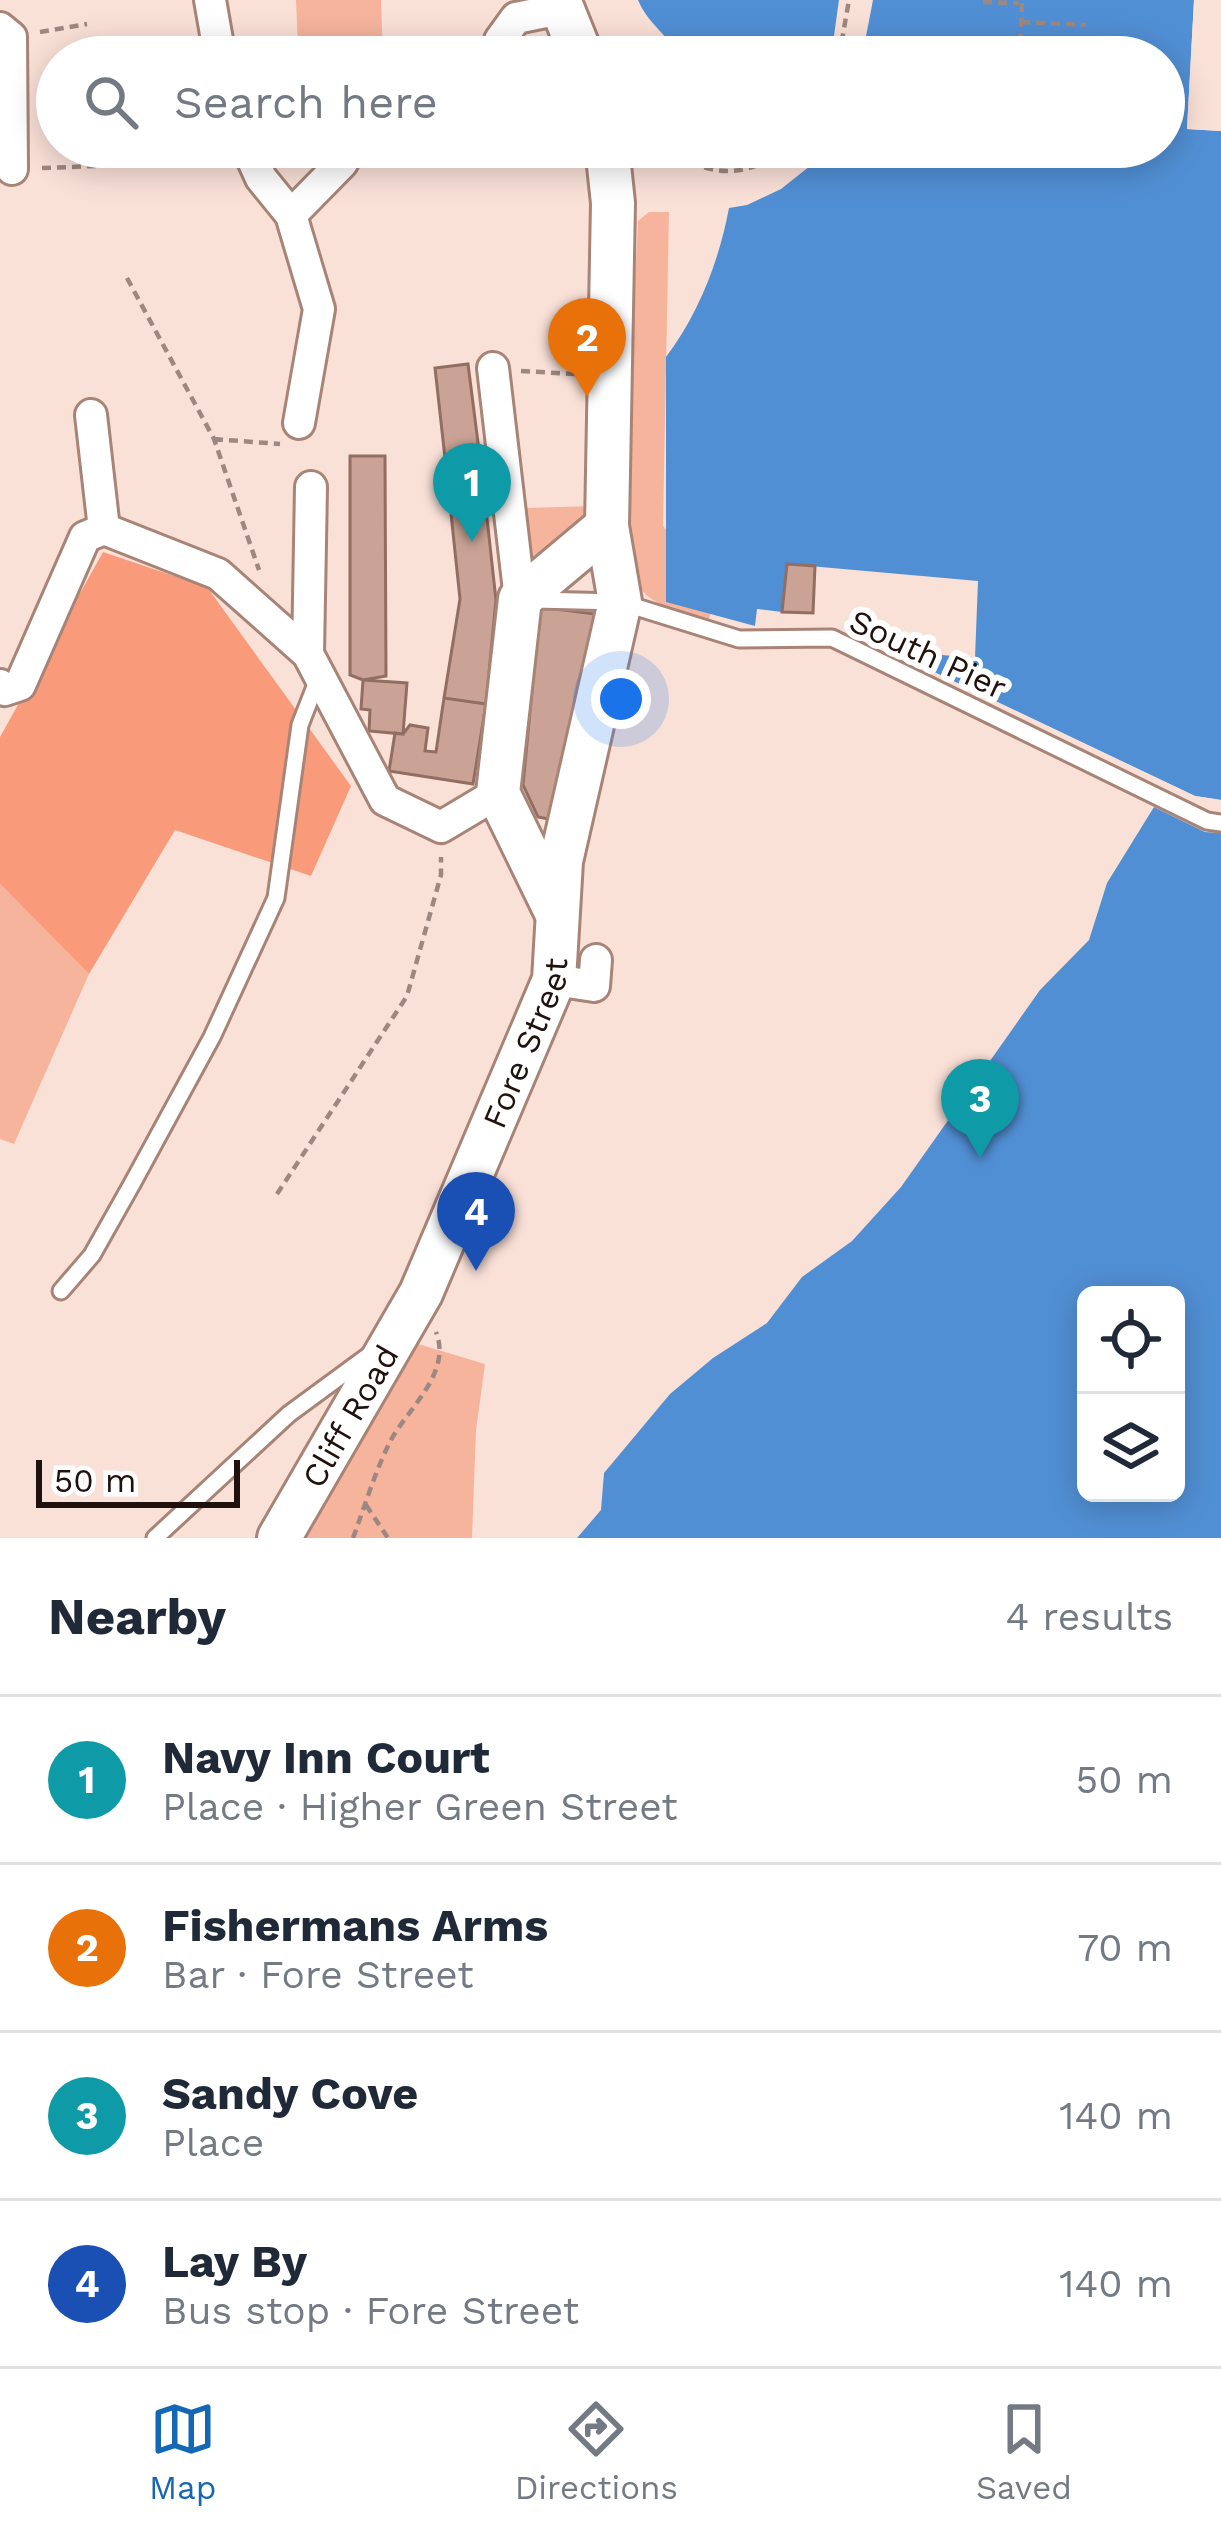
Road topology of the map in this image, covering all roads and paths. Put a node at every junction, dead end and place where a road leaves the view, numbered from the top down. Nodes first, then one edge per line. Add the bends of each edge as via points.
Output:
1 (210, 0) edge
2 (849, 0) edge
3 (983, 2) edge
4 (1022, 2) edge
5 (559, 5) edge
6 (1021, 22) junction
7 (87, 24) dead end
8 (1086, 25) dead end
9 (5, 33) edge
10 (216, 36) edge
11 (503, 36) edge
12 (573, 36) edge
13 (843, 36) edge
14 (1021, 36) edge
15 (40, 168) edge
16 (257, 168) edge
17 (338, 168) edge
18 (609, 168) edge
19 (703, 168) edge
20 (747, 168) edge
21 (12, 169) joint
22 (291, 215) junction
23 (127, 278) dead end
24 (501, 369) joint
25 (611, 376) junction
26 (91, 415) dead end
27 (299, 423) joint
28 (214, 439) junction
29 (311, 487) dead end
30 (608, 526) junction
31 (104, 529) junction
32 (520, 599) junction
33 (620, 602) junction
34 (271, 622) junction
35 (314, 665) junction
36 (0, 685) edge
37 (498, 793) junction
38 (1221, 823) edge
39 (441, 827) junction
40 (560, 921) junction
41 (277, 1194) dead end
42 (61, 1292) dead end
43 (421, 1293) junction
44 (395, 1337) junction
45 (366, 1505) junction
46 (155, 1538) edge
47 (279, 1538) edge
48 (353, 1538) edge
49 (388, 1538) edge

1 - 10 street
2 - 13 path
3 - 4 path
4 - 6 path
5 - 11 street via 516,18
5 - 12 street
6 - 8 path
6 - 14 path
7 - 9 path
9 - 21 street
15 - 21 path
16 - 22 street
17 - 22 street
18 - 25 street
19 - 20 path
22 - 27 street via 319,309
23 - 28 path
24 - 25 path
24 - 32 street
25 - 30 street
26 - 31 street
27 - 28 path via 292,445
28 - 34 path via 254,547
29 - 35 street
30 - 32 street
30 - 33 street
31 - 34 street via 218,574
31 - 36 street via 85,537 20,685
32 - 33 lane, South Pier
32 - 37 street
33 - 38 lane, South Pier via 739,639 832,638
33 - 40 street, Fore Street via 561,861
34 - 35 street
35 - 39 street via 385,800
35 - 42 lane via 276,898 132,1184
37 - 39 street
37 - 40 street
39 - 41 path via 441,875 407,996
40 - 43 street, Fore Street via 584,982
43 - 44 street, Cliff Road
43 - 45 path via 442,1347 434,1378 391,1441
44 - 46 lane via 289,1414
44 - 47 street, Cliff Road
45 - 48 path
45 - 49 path

